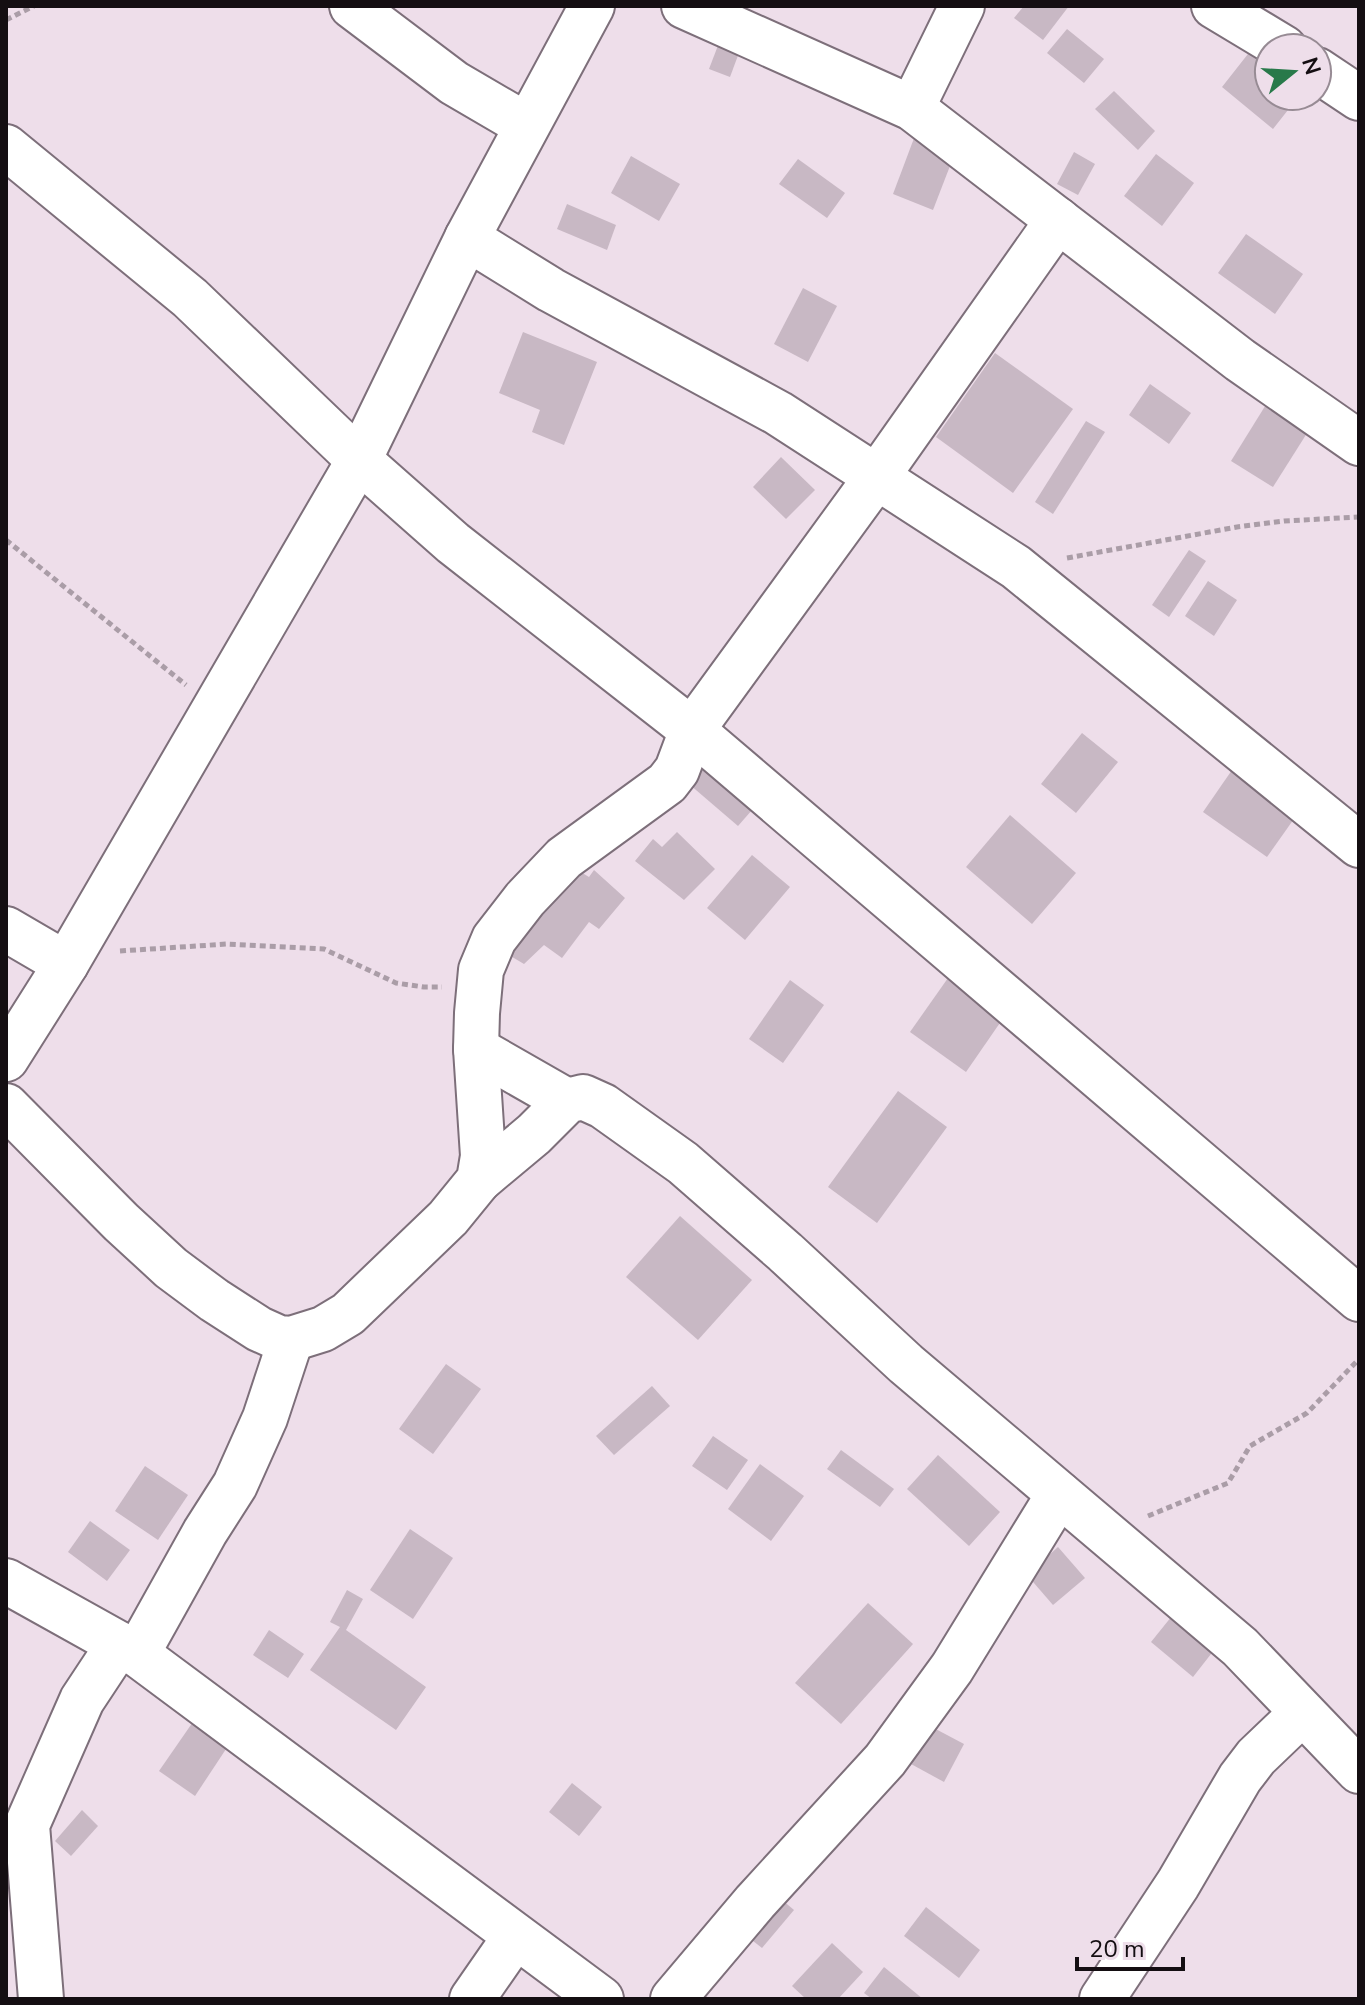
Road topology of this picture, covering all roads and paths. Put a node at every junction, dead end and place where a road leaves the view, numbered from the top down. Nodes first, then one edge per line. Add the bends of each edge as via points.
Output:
1 (34, 6) edge
2 (352, 6) edge
3 (592, 6) edge
4 (684, 6) edge
5 (962, 6) edge
6 (1214, 6) edge
7 (6, 20) edge
8 (1257, 32) edge
9 (1333, 81) edge
10 (1359, 98) edge
11 (912, 108) junction
12 (526, 125) junction
13 (6, 147) edge
14 (1058, 220) junction
15 (467, 238) junction
16 (1359, 443) edge
17 (359, 460) junction
18 (878, 475) junction
19 (1359, 517) edge
20 (6, 540) edge
21 (1016, 567) junction
22 (214, 707) junction
23 (692, 730) junction
24 (1359, 845) edge
25 (6, 929) edge
26 (69, 959) junction
27 (480, 985) junction
28 (476, 1049) junction
29 (6, 1059) edge
30 (567, 1101) junction
31 (6, 1106) edge
32 (479, 1180) junction
33 (1359, 1299) edge
34 (291, 1339) junction
35 (1359, 1359) edge
36 (1059, 1494) junction
37 (1110, 1538) junction
38 (6, 1581) edge
39 (128, 1649) junction
40 (1302, 1713) junction
41 (1359, 1771) edge
42 (515, 1937) junction
43 (41, 1999) edge
44 (472, 1999) edge
45 (601, 1999) edge
46 (673, 1999) edge
47 (1102, 1999) edge

1 - 7 path
2 - 12 street via 454,83
3 - 12 street
4 - 11 street
5 - 11 street
6 - 8 street
9 - 10 street
11 - 14 street
12 - 15 street
13 - 17 street via 190,298
14 - 16 street via 1240,360
14 - 18 street
15 - 17 street
15 - 18 street
17 - 22 street
17 - 23 street via 465,553
18 - 21 street
18 - 23 street
19 - 21 path via 1237,527
20 - 22 path
21 - 24 street
22 - 26 street
23 - 27 street via 667,783 564,858 502,926 487,951
23 - 33 street
25 - 26 street
26 - 27 path via 227,944 309,947 396,983
26 - 29 street
27 - 28 street
28 - 30 street
28 - 32 street via 483,1146
30 - 32 street
30 - 36 street via 589,1098 683,1163
31 - 34 street via 171,1268 259,1329
32 - 34 street via 448,1218 348,1314
34 - 39 street via 265,1418 235,1485
35 - 37 path via 1307,1413 1250,1446 1225,1485 1146,1517
36 - 37 street
36 - 46 street via 952,1668 885,1760
37 - 40 street via 1240,1647
38 - 39 street
39 - 42 street
39 - 43 street via 82,1700 27,1825
40 - 41 street
40 - 47 street via 1240,1778
42 - 44 street
42 - 45 street

